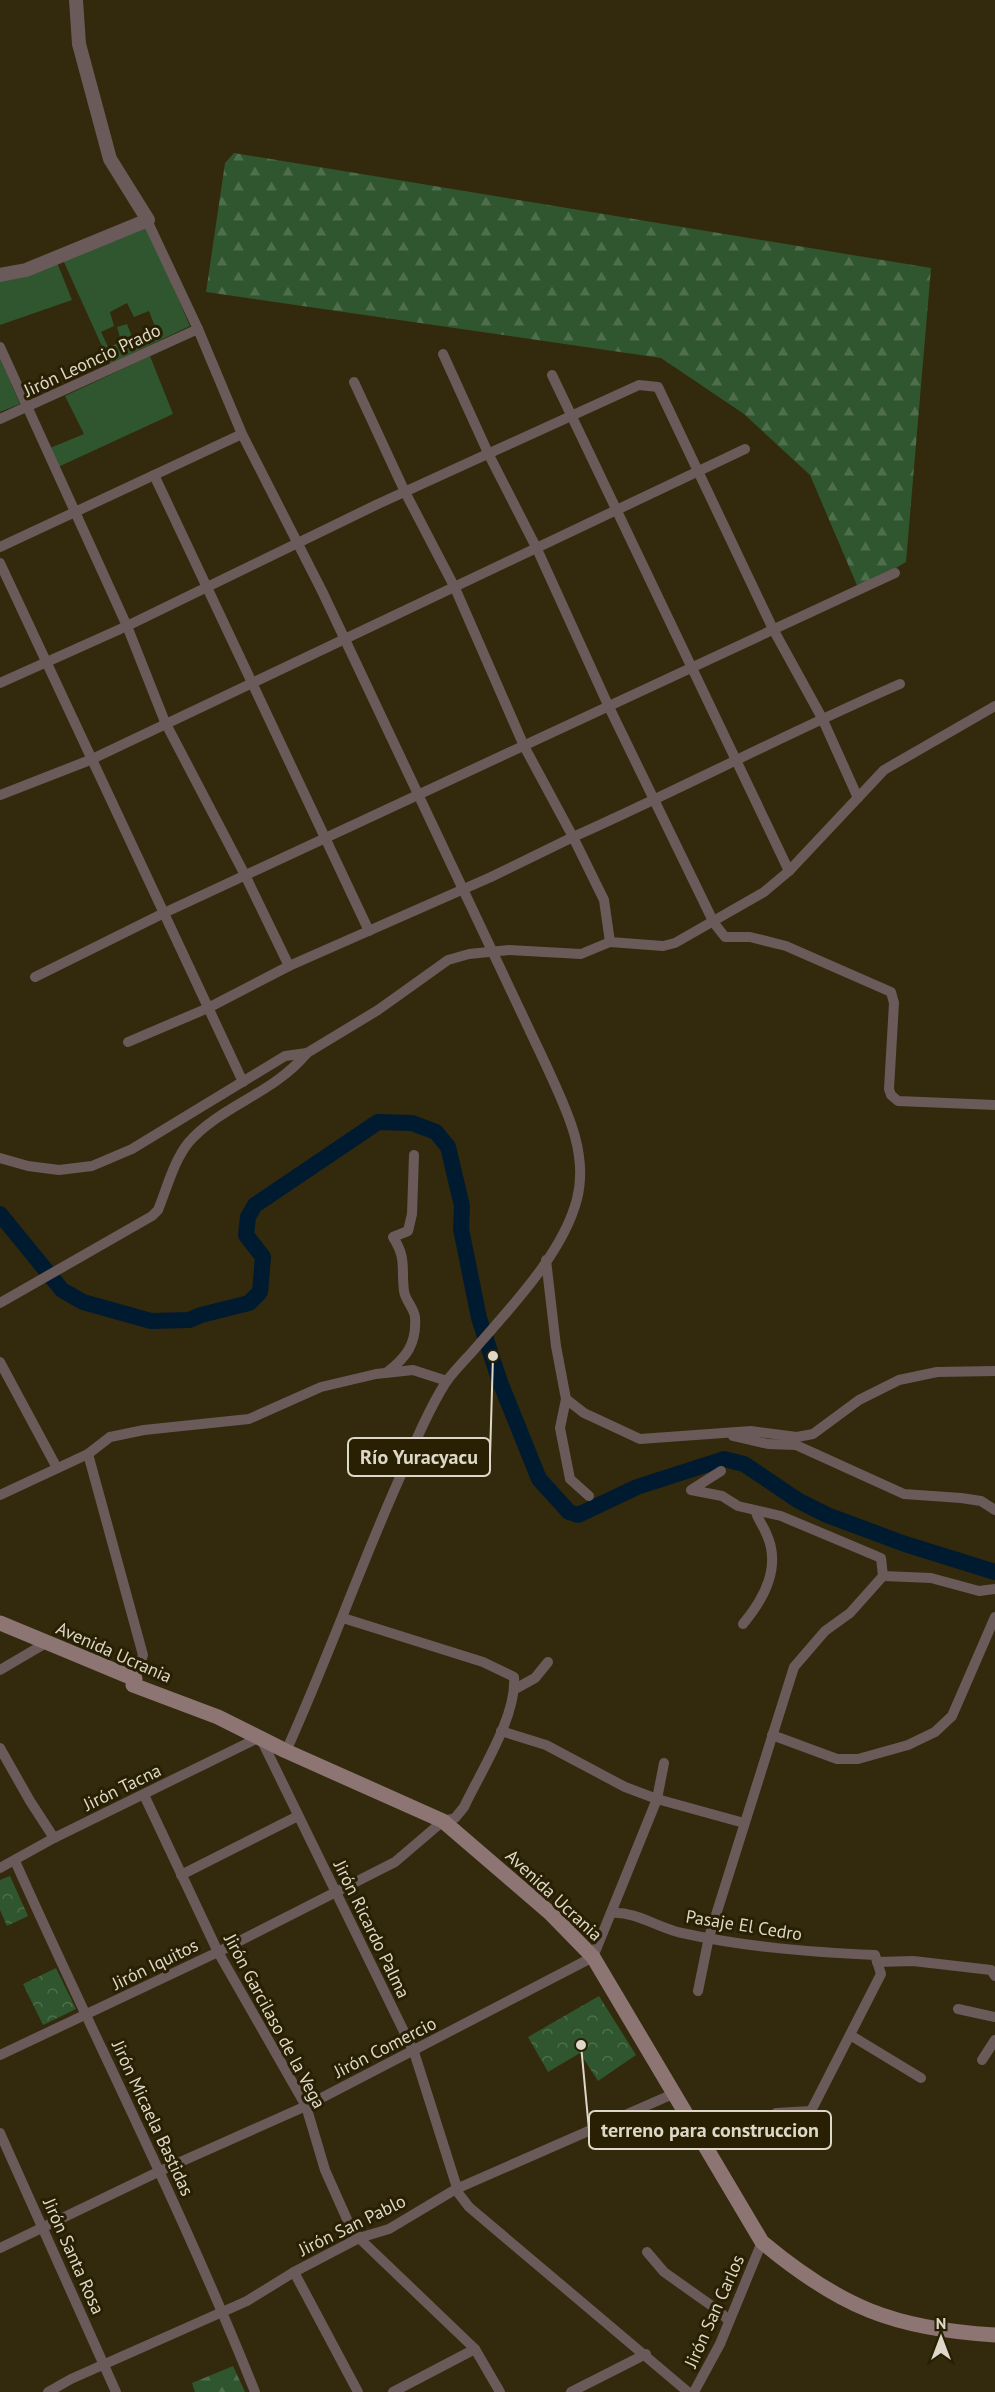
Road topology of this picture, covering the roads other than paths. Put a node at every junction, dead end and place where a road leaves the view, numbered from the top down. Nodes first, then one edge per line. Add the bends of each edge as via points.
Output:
1 (76, 0) edge
2 (148, 220) junction
3 (0, 275) edge
4 (198, 329) junction
5 (0, 347) edge
6 (443, 354) dead end
7 (552, 375) dead end
8 (354, 382) dead end
9 (28, 408) junction
10 (572, 416) junction
11 (0, 419) edge
12 (242, 434) junction
13 (745, 448) dead end
14 (489, 455) junction
15 (697, 472) junction
16 (154, 475) junction
17 (405, 492) junction
18 (618, 509) junction
19 (75, 512) junction
20 (297, 544) junction
21 (0, 547) edge
22 (537, 549) junction
23 (0, 562) edge
24 (895, 573) dead end
25 (205, 587) junction
26 (455, 588) junction
27 (127, 626) junction
28 (774, 629) junction
29 (344, 638) junction
30 (47, 661) junction
31 (690, 667) junction
32 (253, 681) junction
33 (0, 683) edge
34 (900, 684) dead end
35 (608, 705) junction
36 (995, 706) edge
37 (822, 718) junction
38 (165, 722) junction
39 (524, 746) junction
40 (90, 760) junction
41 (736, 761) junction
42 (0, 795) edge
43 (416, 795) junction
44 (858, 798) junction
45 (654, 801) junction
46 (573, 837) junction
47 (325, 839) junction
48 (789, 871) junction
49 (246, 875) junction
50 (461, 890) junction
51 (164, 913) junction
52 (714, 923) junction
53 (369, 931) junction
54 (610, 942) junction
55 (490, 950) junction
56 (289, 966) junction
57 (35, 977) dead end
58 (208, 1008) junction
59 (128, 1042) dead end
60 (307, 1053) junction
61 (243, 1082) junction
62 (995, 1105) edge
63 (414, 1155) dead end
64 (0, 1158) edge
65 (546, 1260) junction
66 (0, 1303) edge
67 (0, 1362) edge
68 (995, 1371) edge
69 (386, 1373) junction
70 (447, 1381) junction
71 (566, 1399) junction
72 (728, 1432) junction
73 (88, 1454) junction
74 (57, 1468) junction
75 (722, 1471) dead end
76 (0, 1495) edge
77 (589, 1496) dead end
78 (995, 1510) edge
79 (756, 1512) junction
80 (883, 1576) junction
81 (995, 1589) edge
82 (995, 1617) edge
83 (343, 1618) junction
84 (0, 1623) edge
85 (743, 1624) dead end
86 (46, 1643) junction
87 (548, 1662) dead end
88 (0, 1670) edge
89 (135, 1679) junction
90 (515, 1689) junction
91 (501, 1731) junction
92 (772, 1735) junction
93 (260, 1737) junction
94 (0, 1748) edge
95 (286, 1751) junction
96 (664, 1763) dead end
97 (144, 1795) junction
98 (657, 1799) junction
99 (298, 1816) junction
100 (443, 1821) junction
101 (744, 1822) junction
102 (54, 1838) junction
103 (15, 1861) junction
104 (0, 1868) edge
105 (181, 1875) junction
106 (334, 1891) junction
107 (611, 1913) junction
108 (710, 1937) junction
109 (218, 1952) junction
110 (593, 1957) junction
111 (876, 1958) junction
112 (995, 1976) edge
113 (698, 1991) dead end
114 (958, 2009) dead end
115 (87, 2016) junction
116 (995, 2017) edge
117 (850, 2035) junction
118 (995, 2040) edge
119 (414, 2052) junction
120 (0, 2055) edge
121 (982, 2060) dead end
122 (921, 2078) dead end
123 (673, 2094) junction
124 (306, 2106) junction
125 (776, 2113) dead end
126 (0, 2133) edge
127 (160, 2171) junction
128 (456, 2189) junction
129 (44, 2228) junction
130 (359, 2238) junction
131 (762, 2242) junction
132 (0, 2248) edge
133 (647, 2252) dead end
134 (294, 2272) junction
135 (223, 2312) junction
136 (729, 2321) junction
137 (995, 2335) edge
138 (474, 2349) junction
139 (646, 2354) junction
140 (104, 2366) junction
141 (48, 2392) edge
142 (116, 2392) edge
143 (255, 2392) edge
144 (358, 2392) edge
145 (393, 2392) edge
146 (500, 2392) edge
147 (571, 2392) edge
148 (688, 2392) edge
149 (694, 2392) edge

1 - 2 street via 79,44 110,159
2 - 3 street via 26,270
2 - 4 street
4 - 9 street, Jirón Leoncio Prado
4 - 12 street
5 - 9 street
6 - 14 street
7 - 10 street
8 - 17 street
9 - 11 street, Jirón Leoncio Prado
9 - 19 street
10 - 14 street
10 - 15 street via 639,385 658,387
10 - 18 street
12 - 16 street
12 - 20 street
13 - 15 street
14 - 17 street
14 - 22 street
15 - 18 street
15 - 28 street
16 - 19 street
16 - 25 street
17 - 20 street
17 - 26 street
18 - 22 street
18 - 31 street
19 - 21 street
19 - 27 street
20 - 25 street
20 - 29 street
22 - 26 street
22 - 35 street
23 - 30 street
24 - 28 street
25 - 27 street
25 - 32 street
26 - 29 street
26 - 39 street
27 - 30 street
27 - 38 street
28 - 31 street
28 - 37 street
29 - 32 street
29 - 43 street
30 - 33 street
30 - 40 street
31 - 35 street
31 - 41 street
32 - 38 street
32 - 47 street
34 - 37 street
35 - 39 street
35 - 45 street
36 - 44 street via 884,770
37 - 41 street
37 - 44 street
38 - 40 street
38 - 49 street
39 - 43 street
39 - 46 street
40 - 42 street
40 - 51 street
41 - 45 street
41 - 48 street
43 - 47 street
43 - 50 street
44 - 48 street
45 - 46 street
45 - 52 street
46 - 50 street
46 - 54 street via 604,900
47 - 49 street
47 - 53 street
48 - 52 street
49 - 51 street
49 - 56 street
50 - 53 street
50 - 55 street
51 - 57 street
51 - 58 street
52 - 54 street via 663,946
52 - 62 street via 725,937 750,937 786,946 891,992 894,1003 890,1089 897,1101
53 - 56 street
54 - 55 street via 581,954
55 - 60 street via 448,960 378,1010
55 - 65 street via 573,1124 579,1157 577,1198 563,1235
56 - 58 street
58 - 59 street
58 - 61 street
60 - 61 street via 285,1056
60 - 66 street via 291,1072 203,1127 187,1144 152,1216
61 - 64 street via 132,1149 92,1166 59,1170
63 - 69 street via 408,1231 393,1237 403,1252 404,1293 415,1316 412,1341 405,1358
65 - 70 street
65 - 71 street
67 - 74 street
68 - 72 street via 937,1372 899,1380 859,1400 813,1434 797,1437
69 - 70 street via 413,1370
69 - 73 street via 321,1388 249,1419 110,1437
70 - 83 street via 424,1422
71 - 72 street via 584,1413 640,1439
71 - 77 street via 560,1428 570,1479
72 - 78 street via 734,1437 768,1444 796,1445 904,1494 961,1497 981,1501
73 - 74 street
73 - 89 street via 143,1655
74 - 76 street
75 - 79 street via 691,1490 722,1496
79 - 80 street via 781,1516 881,1558
79 - 85 street via 771,1550 772,1571 754,1611
80 - 81 street via 931,1578 979,1591
80 - 92 street via 850,1613 825,1631 794,1667
82 - 92 street via 952,1716 935,1732 908,1745 858,1759 837,1759
83 - 90 street via 483,1662 514,1677
83 - 95 street
84 - 86 main road, Avenida Ucrania
86 - 88 street
86 - 89 main road, Avenida Ucrania
87 - 90 street via 535,1678
89 - 93 main road, Avenida Ucrania via 133,1685
90 - 91 street, Jirón Iquitos
91 - 98 street via 546,1745 625,1787
91 - 100 street, Jirón Iquitos via 464,1806 455,1818
92 - 101 street
93 - 95 main road, Avenida Ucrania
93 - 97 street, Jirón Tacna
93 - 99 street, Jirón Ricardo Palma
94 - 102 street
95 - 100 main road, Avenida Ucrania
96 - 98 street
97 - 102 street, Jirón Tacna
97 - 105 street, Jirón Garcilaso de la Vega
98 - 101 street
98 - 107 street
99 - 105 street
99 - 106 street, Jirón Ricardo Palma
100 - 106 street, Jirón Iquitos via 395,1862
100 - 110 main road, Avenida Ucrania via 550,1913
101 - 108 street
102 - 103 street, Jirón Tacna
103 - 104 street, Jirón Tacna
103 - 115 street, Jirón Micaela Bastidas
105 - 109 street, Jirón Garcilaso de la Vega
106 - 109 street, Jirón Iquitos
106 - 119 street, Jirón Ricardo Palma
107 - 108 street, Pasaje El Cedro via 622,1912 681,1933
107 - 110 street
108 - 111 street, Pasaje El Cedro via 780,1950
108 - 113 street
109 - 115 street, Jirón Iquitos
109 - 124 street, Jirón Garcilaso de la Vega
110 - 119 street, Jirón Comercio
110 - 123 main road, Avenida Ucrania
111 - 112 street, Pasaje El Cedro via 991,1970
111 - 117 street via 881,1974
114 - 116 street
115 - 120 street, Jirón Iquitos
115 - 127 street, Jirón Micaela Bastidas
117 - 122 street
117 - 125 street via 811,2111
118 - 121 street
119 - 124 street, Jirón Comercio
119 - 128 street, Jirón Ricardo Palma
123 - 128 street, Jirón San Pablo
123 - 131 main road, Avenida Ucrania
124 - 127 street, Jirón Comercio
124 - 130 street, Jirón Garcilaso de la Vega via 325,2170
126 - 129 street, Jirón Santa Rosa
127 - 129 street, Jirón Comercio
127 - 135 street, Jirón Micaela Bastidas
128 - 130 street, Jirón San Pablo via 389,2229
128 - 139 street, Jirón Ricardo Palma via 469,2207 503,2237
129 - 132 street, Jirón Comercio
129 - 140 street, Jirón Santa Rosa
130 - 134 street, Jirón San Pablo
130 - 138 street, Jirón Garcilaso de la Vega
131 - 136 street, Jirón San Carlos
131 - 137 main road, Avenida Ucrania via 803,2276 873,2313 936,2329
133 - 136 street via 664,2272
134 - 135 street, Jirón San Pablo
134 - 144 street
135 - 140 street, Jirón San Pablo
135 - 143 street, Jirón Micaela Bastidas
136 - 149 street, Jirón San Carlos
138 - 145 street
138 - 146 street, Jirón Garcilaso de la Vega
139 - 147 street
139 - 148 street, Jirón Ricardo Palma
140 - 141 street, Jirón San Pablo
140 - 142 street, Jirón Santa Rosa

